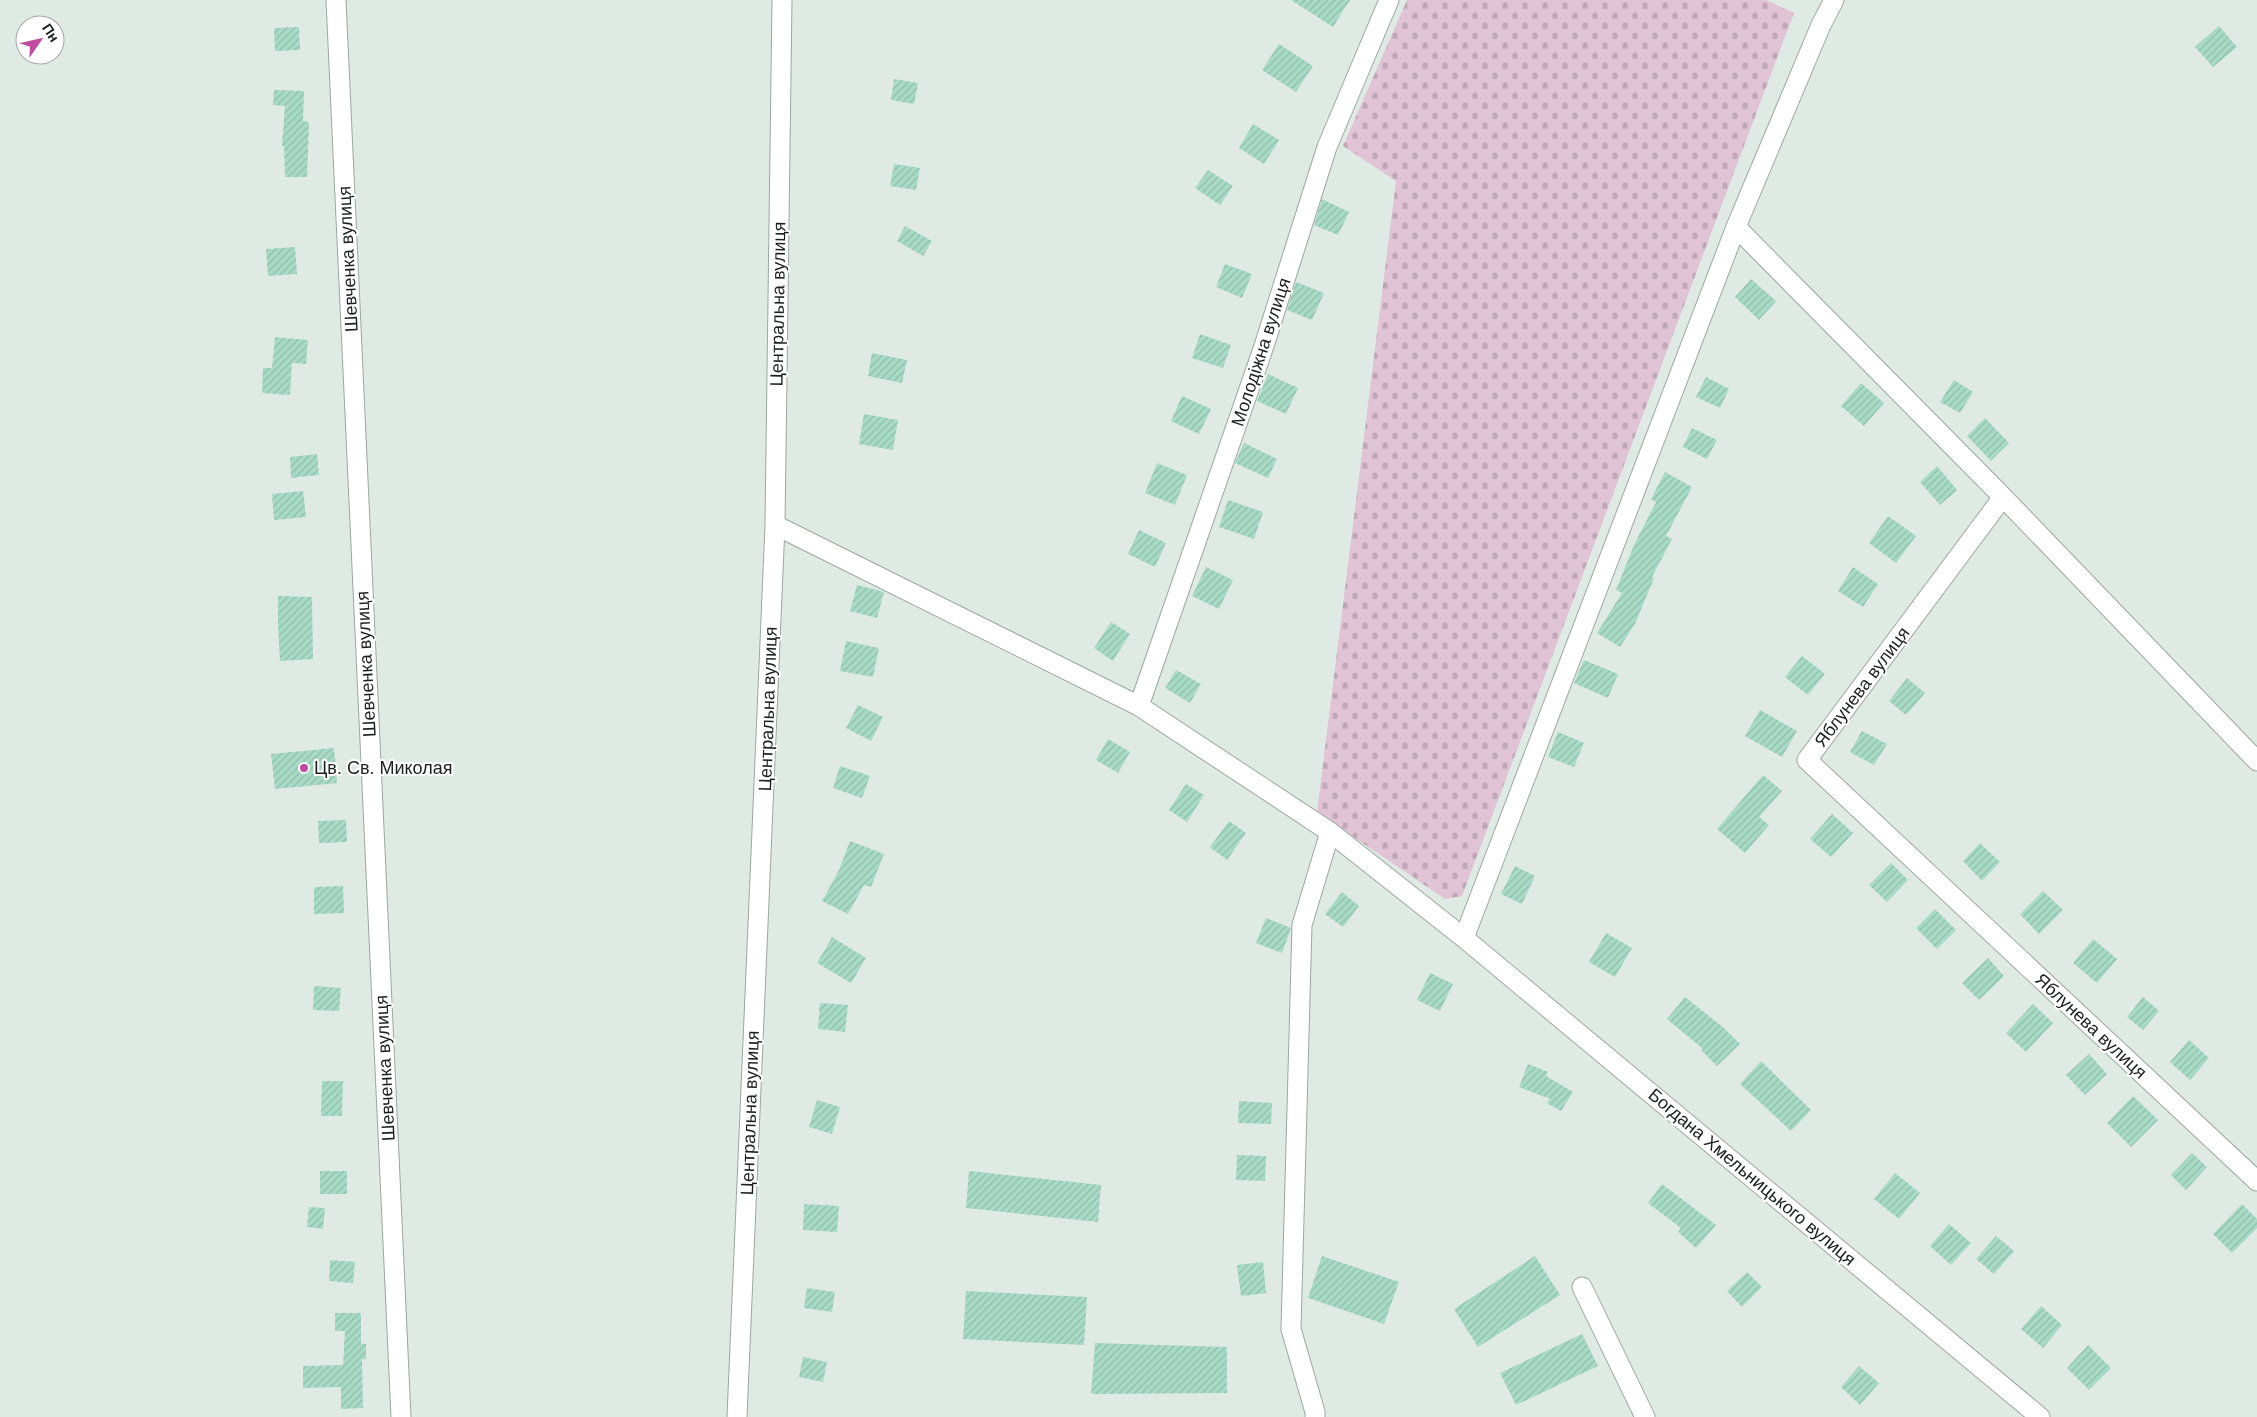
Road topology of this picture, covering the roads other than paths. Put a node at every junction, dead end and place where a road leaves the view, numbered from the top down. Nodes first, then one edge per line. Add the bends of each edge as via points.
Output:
1 (336, 0) edge
2 (782, 0) edge
3 (1389, 0) edge
4 (1834, 0) edge
5 (1736, 227) junction
6 (2003, 497) junction
7 (775, 525) junction
8 (1139, 706) junction
9 (2257, 761) edge
10 (1330, 832) junction
11 (1464, 938) junction
12 (2257, 1181) edge
13 (1582, 1287) dead end
14 (401, 1417) edge
15 (737, 1417) edge
16 (1315, 1417) edge
17 (1645, 1417) edge
18 (2040, 1417) edge

1 - 14 street, Шевченка вулиця
2 - 7 street, Центральна вулиця
3 - 8 street, Молодіжна вулиця via 1327,147 1264,346
4 - 5 street
5 - 6 street
5 - 11 street
6 - 9 street
6 - 12 street, Яблунева вулиця via 1807,760
7 - 8 street, Богдана Хмельницького вулиця
7 - 15 street, Центральна вулиця
8 - 10 street, Богдана Хмельницького вулиця
10 - 11 street, Богдана Хмельницького вулиця
10 - 16 street via 1302,925 1291,1329
11 - 18 street, Богдана Хмельницького вулиця
13 - 17 street

